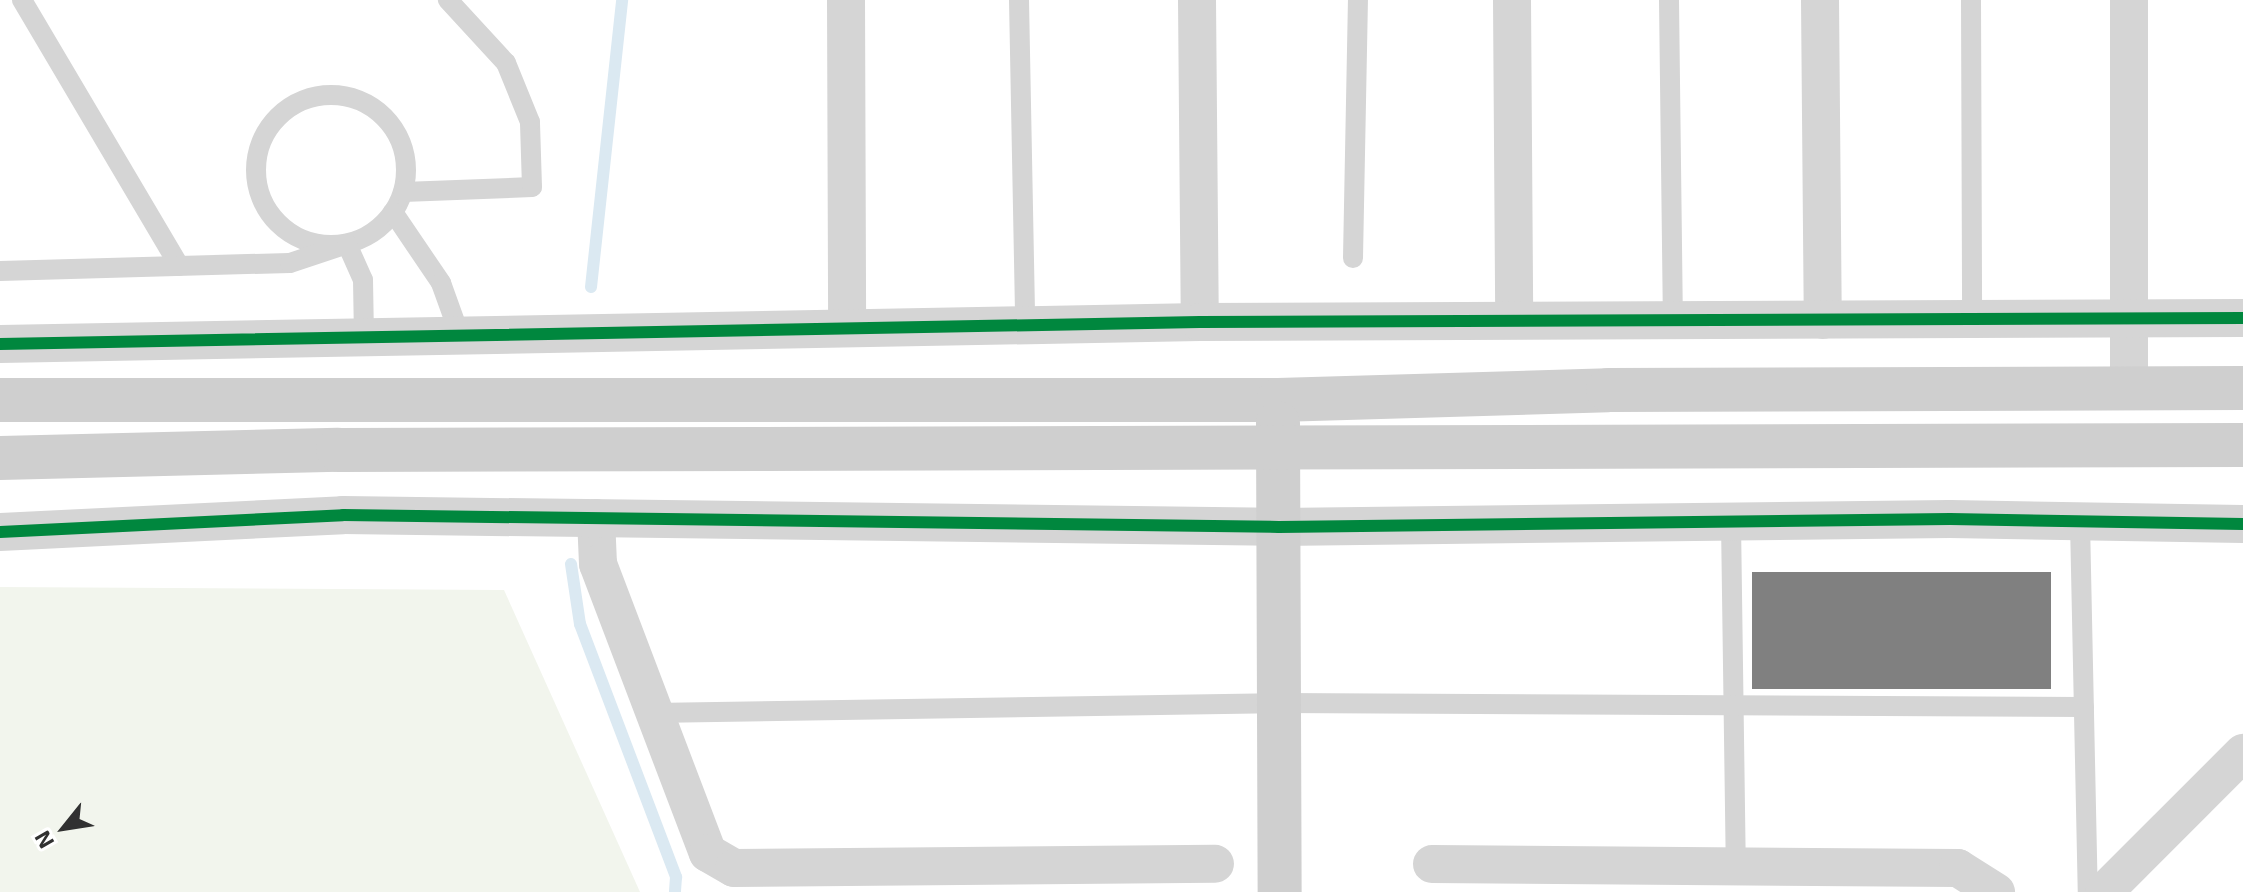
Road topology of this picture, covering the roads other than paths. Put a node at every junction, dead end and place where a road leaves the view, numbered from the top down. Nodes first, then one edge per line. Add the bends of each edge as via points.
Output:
1 (22, 0) edge
2 (448, 0) edge
3 (846, 0) edge
4 (1019, 0) edge
5 (1197, 0) edge
6 (1358, 0) edge
7 (1512, 0) edge
8 (1669, 0) edge
9 (1820, 0) edge
10 (1971, 0) edge
11 (2129, 0) edge
12 (403, 192) junction
13 (393, 212) junction
14 (347, 244) junction
15 (1353, 258) dead end
16 (179, 266) junction
17 (0, 271) edge
18 (2131, 318) junction
19 (2243, 318) edge
20 (1514, 320) junction
21 (1673, 320) junction
22 (1823, 320) junction
23 (1972, 320) junction
24 (1200, 322) junction
25 (1025, 325) junction
26 (847, 327) junction
27 (459, 333) junction
28 (364, 335) junction
29 (0, 344) edge
30 (2129, 387) junction
31 (2243, 388) edge
32 (0, 400) edge
33 (1278, 400) junction
34 (2243, 445) edge
35 (1278, 450) junction
36 (0, 458) edge
37 (596, 518) junction
38 (1731, 522) junction
39 (2080, 522) junction
40 (2243, 524) edge
41 (1279, 527) junction
42 (0, 532) edge
43 (1279, 703) junction
44 (1734, 705) junction
45 (2084, 707) junction
46 (652, 713) junction
47 (2243, 753) edge
48 (1215, 864) dead end
49 (1432, 864) dead end
50 (1736, 864) junction
51 (732, 880) edge
52 (1280, 892) edge
53 (1996, 892) edge
54 (2088, 892) edge
55 (2104, 892) edge

1 - 16 lane
2 - 12 lane via 506,63 530,122 532,187
3 - 26 street
4 - 25 lane
5 - 24 street
6 - 15 lane
7 - 20 street
8 - 21 lane
9 - 22 street
10 - 23 lane
11 - 18 street
12 - 13 lane
12 - 14 lane via 400,141 365,103 314,97 271,125 256,173 269,210 296,237
13 - 14 lane via 382,227
13 - 27 lane via 441,283
14 - 16 lane via 290,263
14 - 28 lane via 363,280
16 - 17 lane
18 - 19 street
18 - 23 street
18 - 30 street
20 - 21 street
20 - 24 street
21 - 22 street
22 - 23 street
24 - 25 street
25 - 26 street
26 - 27 street
27 - 28 street
28 - 29 street
30 - 31 street
30 - 33 street
32 - 33 street
33 - 35 street
34 - 35 street
35 - 36 street via 338,450
35 - 41 street
37 - 41 street
37 - 42 street via 343,515
37 - 46 street via 598,564
38 - 39 street
38 - 41 street
38 - 44 lane
39 - 40 street
39 - 45 lane
41 - 43 street
43 - 44 lane
43 - 46 lane
43 - 52 street
44 - 45 lane
44 - 50 lane
45 - 54 lane
46 - 51 street via 708,853
47 - 55 street
48 - 51 street
49 - 50 street
50 - 53 street via 1958,868

